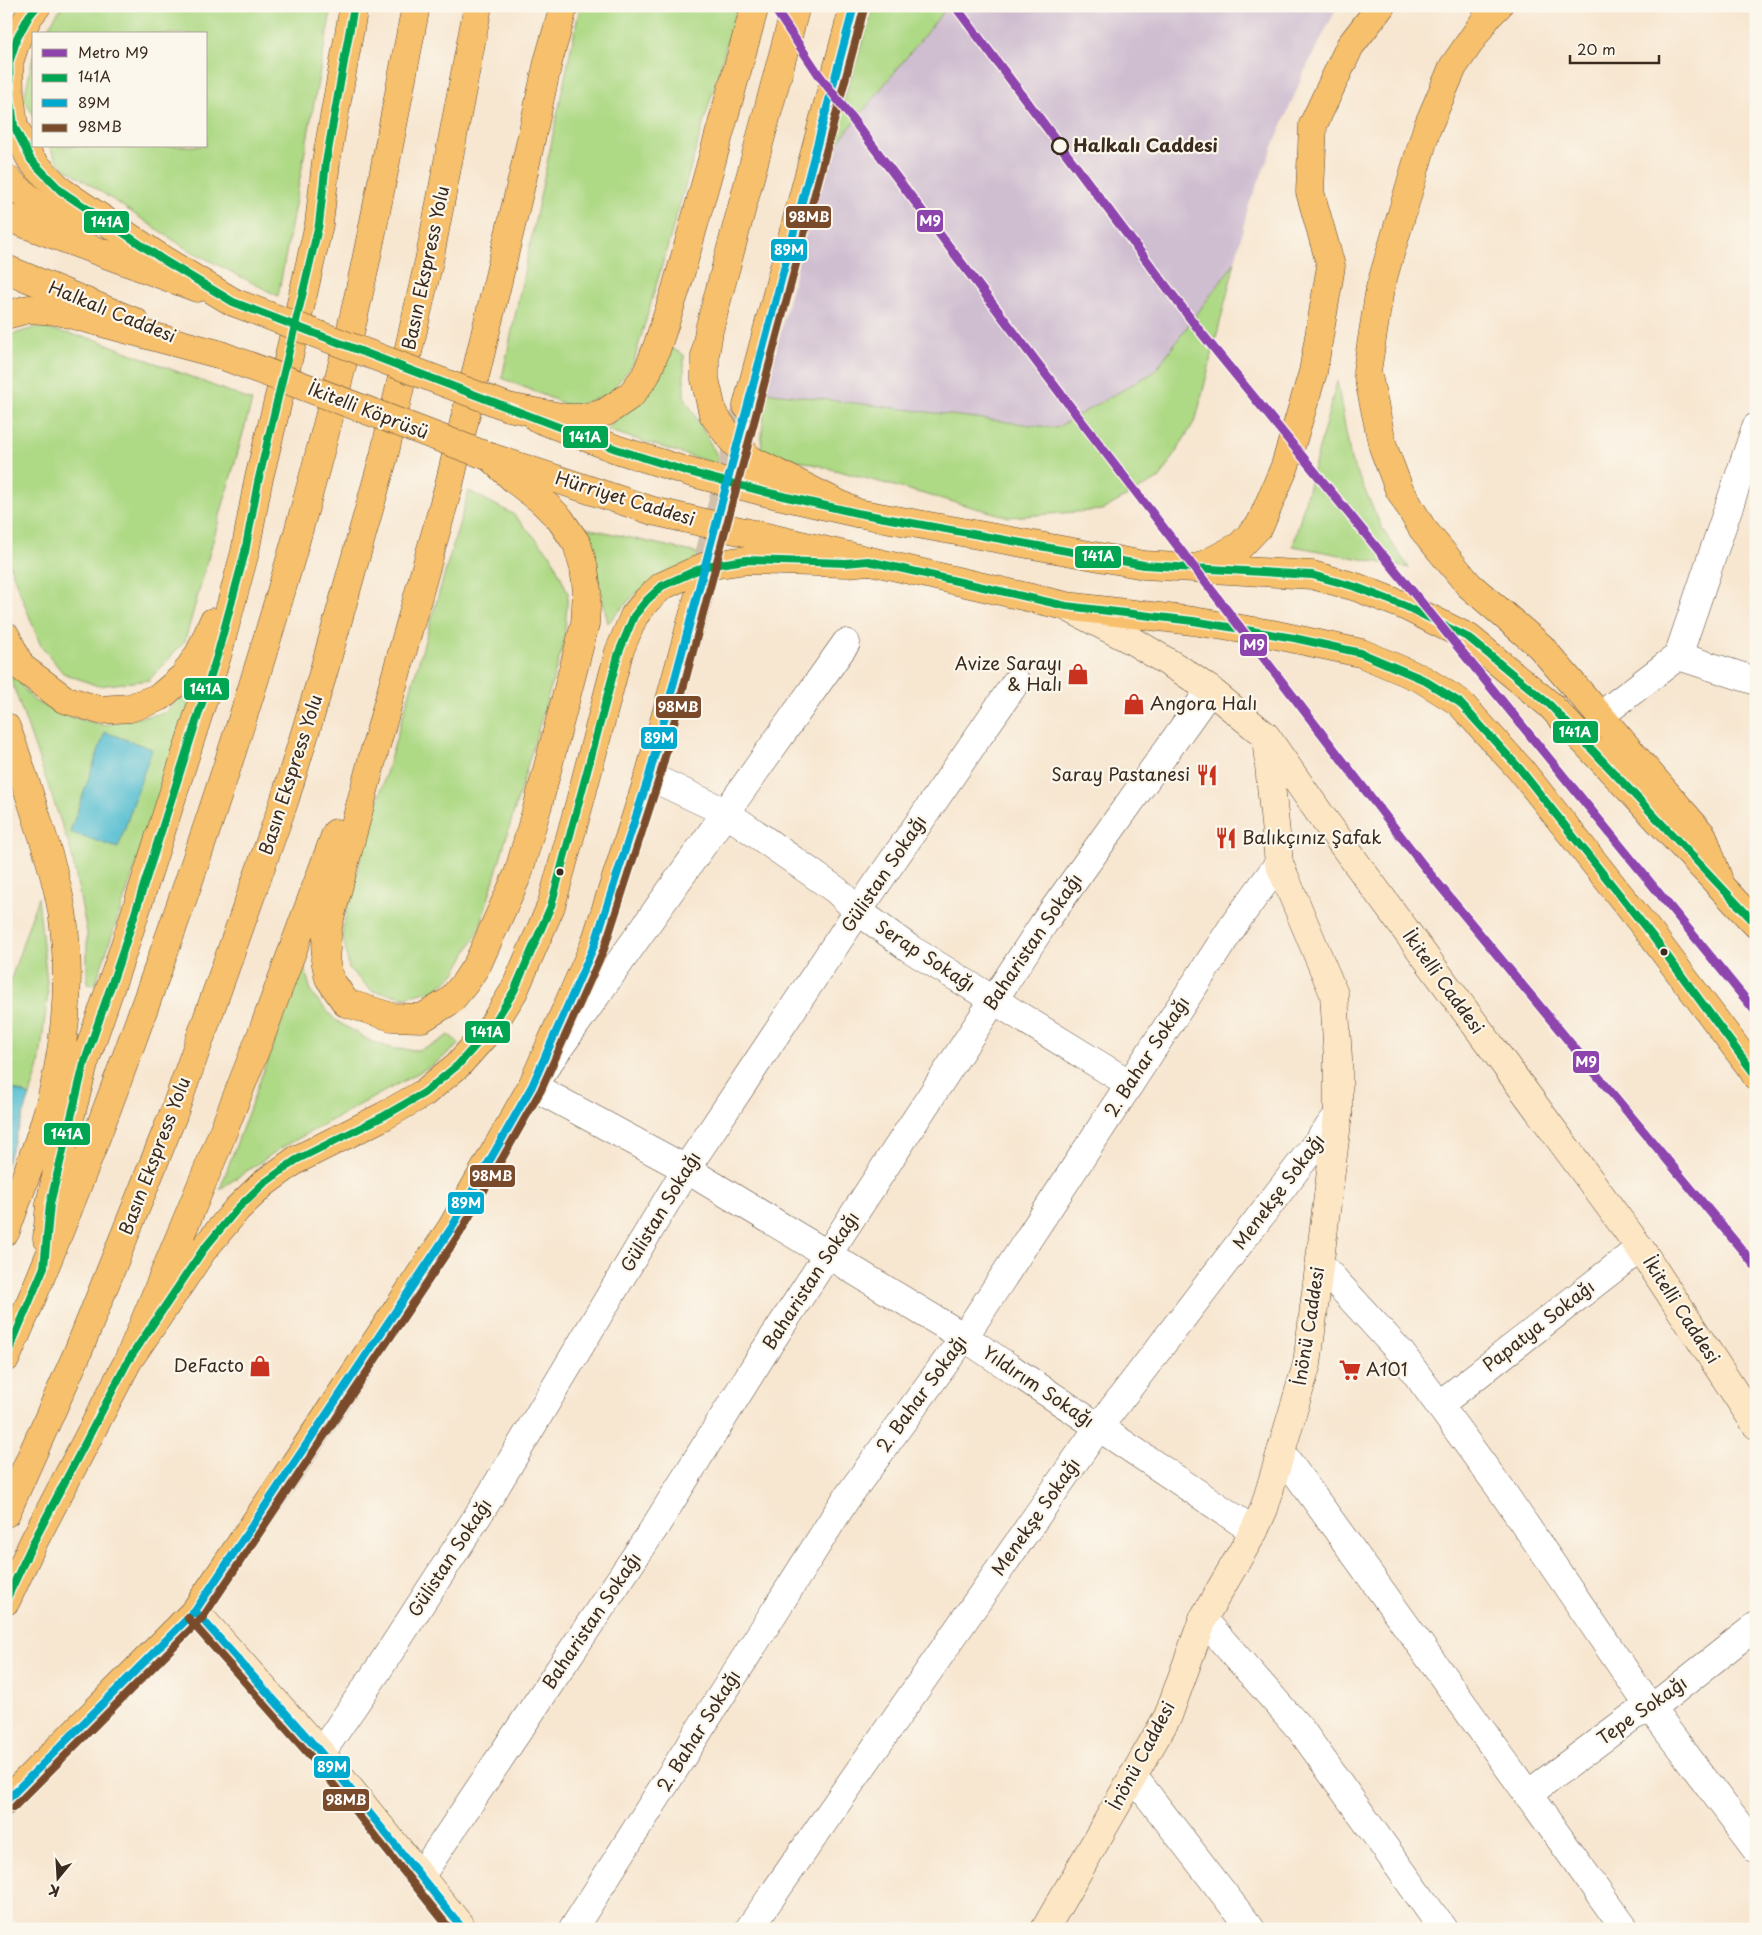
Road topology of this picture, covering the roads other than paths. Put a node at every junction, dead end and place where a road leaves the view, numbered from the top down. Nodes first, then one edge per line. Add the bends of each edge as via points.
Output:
1 (37, 6) edge
2 (354, 6) edge
3 (372, 6) edge
4 (416, 6) edge
5 (478, 6) edge
6 (552, 6) edge
7 (564, 6) edge
8 (755, 6) edge
9 (796, 6) edge
10 (854, 6) edge
11 (1381, 6) edge
12 (1498, 6) edge
13 (548, 62) junction
14 (6, 178) edge
15 (6, 218) edge
16 (319, 224) junction
17 (122, 260) junction
18 (6, 269) edge
19 (233, 302) junction
20 (6, 315) edge
21 (218, 354) junction
22 (747, 406) tunnel mouth
23 (508, 407) junction
24 (1756, 427) edge
25 (490, 456) junction
26 (258, 482) junction
27 (857, 513) junction
28 (868, 561) junction
29 (1198, 568) junction
30 (698, 598) tunnel mouth
31 (1066, 606) junction
32 (6, 636) edge
33 (846, 643) dead end
34 (1678, 656) junction
35 (1756, 680) edge
36 (1016, 682) dead end
37 (1210, 690) junction
38 (1600, 716) junction
39 (6, 727) edge
40 (1266, 736) junction
41 (374, 752) junction
42 (649, 776) junction
43 (725, 812) junction
44 (1279, 863) junction
45 (1722, 889) junction
46 (858, 911) junction
47 (1756, 924) edge
48 (994, 1000) junction
49 (1755, 1073) edge
50 (1130, 1084) junction
51 (532, 1086) junction
52 (1338, 1115) junction
53 (686, 1169) junction
54 (6, 1231) edge
55 (1640, 1248) junction
56 (828, 1256) junction
57 (1320, 1264) junction
58 (44, 1267) junction
59 (964, 1337) junction
60 (6, 1358) edge
61 (128, 1361) junction
62 (1439, 1405) junction
63 (1756, 1425) edge
64 (1098, 1428) junction
65 (1281, 1452) junction
66 (6, 1513) edge
67 (1254, 1531) junction
68 (6, 1600) edge
69 (195, 1611) junction
70 (1203, 1619) junction
71 (1756, 1626) edge
72 (1651, 1709) junction
73 (321, 1752) junction
74 (1133, 1776) junction
75 (1527, 1795) junction
76 (6, 1801) edge
77 (1756, 1848) edge
78 (420, 1877) junction
79 (1046, 1928) edge
80 (463, 1929) edge
81 (573, 1929) edge
82 (749, 1929) edge
83 (1251, 1929) edge
84 (1443, 1929) edge
85 (1625, 1929) edge

1 - 19 main road via 17,38 9,63 14,126 31,160 61,191 164,261
2 - 16 main road via 326,162
3 - 16 main road via 340,167
4 - 58 main road via 353,317 317,462 241,727 188,887 113,1093
5 - 66 main road, Basın Ekspress Yolu via 429,261 384,456 284,802 173,1115 77,1354
6 - 13 main road
7 - 13 main road
8 - 23 main road via 676,289 646,375 631,395 606,412 588,418 566,418
9 - 27 main road via 708,330 705,379 713,414 751,460
10 - 22 main road
11 - 29 main road via 1350,46 1313,125 1310,192 1331,266 1313,372 1285,466 1260,525 1240,546
12 - 38 main road via 1453,67 1427,128 1380,288 1367,371 1383,447 1399,489 1422,528 1470,585 1540,646
13 - 41 main road via 449,485
14 - 17 main road via 41,209
15 - 17 main road
16 - 26 main road
17 - 19 main road
18 - 21 main road, Halkalı Caddesi
19 - 23 main road, bridge
20 - 21 main road via 29,309 58,311
21 - 25 main road, İkitelli Köprüsü, bridge
23 - 27 main road via 616,449 689,472
24 - 34 street
25 - 28 main road, Hürriyet Caddesi via 653,511
25 - 41 main road via 560,519 576,544 587,591 585,624 518,874 478,963 465,983 450,1001 422,1018 392,1017 346,1003 329,978 325,959 328,926
26 - 32 main road via 200,652 184,676 160,697 130,708 99,710 64,699 21,667
26 - 58 main road via 245,552 217,656 84,1064 50,1204
27 - 29 main road via 1144,565
28 - 31 main road, Hürriyet Caddesi
28 - 61 main road via 746,560 706,566 662,586 647,600 634,616 619,652 551,906 514,991 492,1028 458,1065 424,1093 296,1160 263,1184 203,1250
29 - 45 main road via 1312,575 1406,606 1469,638 1550,705
30 - 42 main road
31 - 37 main road, İkitelli Caddesi via 1133,640
31 - 49 main road, Hürriyet Caddesi via 1193,621 1361,653 1422,679 1459,702 1520,769 1596,863
33 - 43 street
34 - 35 street
34 - 38 street
36 - 46 street, Gülistan Sokağı
37 - 40 main road, İkitelli Caddesi
37 - 48 street, Baharistan Sokağı via 1044,923
38 - 45 main road via 1703,836
39 - 54 main road via 56,880 67,969 65,1015 56,1076 44,1124
40 - 44 main road, İnönü Caddesi
40 - 55 main road, İkitelli Caddesi
41 - 61 main road via 355,783 244,1078
42 - 43 street, Serap Sokağı
42 - 51 main road via 594,946
43 - 46 street, Serap Sokağı via 836,890
43 - 51 street
44 - 50 street, 2. Bahar Sokağı
44 - 52 main road, İnönü Caddesi via 1334,994
45 - 47 main road
46 - 48 street, Serap Sokağı via 908,948
46 - 53 street, Gülistan Sokağı
48 - 50 street, Serap Sokağı
48 - 56 street, Baharistan Sokağı
50 - 59 street, 2. Bahar Sokağı
51 - 53 street, Yıldırım Sokağı
51 - 69 main road via 452,1227
52 - 57 main road, İnönü Caddesi
52 - 64 street, Menekşe Sokağı
53 - 56 street, Yıldırım Sokağı
53 - 73 street, Gülistan Sokağı via 486,1503
55 - 62 street, Papatya Sokağı
55 - 63 main road, İkitelli Caddesi
56 - 59 street, Yıldırım Sokağı
56 - 78 street, Baharistan Sokağı via 653,1530
57 - 62 street via 1401,1353
57 - 65 main road, İnönü Caddesi via 1307,1364
58 - 60 main road
59 - 64 street, Yıldırım Sokağı
59 - 81 street, 2. Bahar Sokağı via 846,1500
61 - 68 main road
62 - 72 street
64 - 67 street, Yıldırım Sokağı
64 - 82 street, Menekşe Sokağı
65 - 67 main road, İnönü Caddesi
65 - 75 street
67 - 70 main road, İnönü Caddesi
69 - 73 main road
69 - 76 main road
70 - 74 main road, İnönü Caddesi via 1168,1716
70 - 84 street via 1301,1730
71 - 72 street, Tepe Sokağı
72 - 75 street, Tepe Sokağı via 1632,1716
72 - 77 street
73 - 78 main road
74 - 79 main road, İnönü Caddesi
74 - 83 street
75 - 85 street
78 - 80 main road

